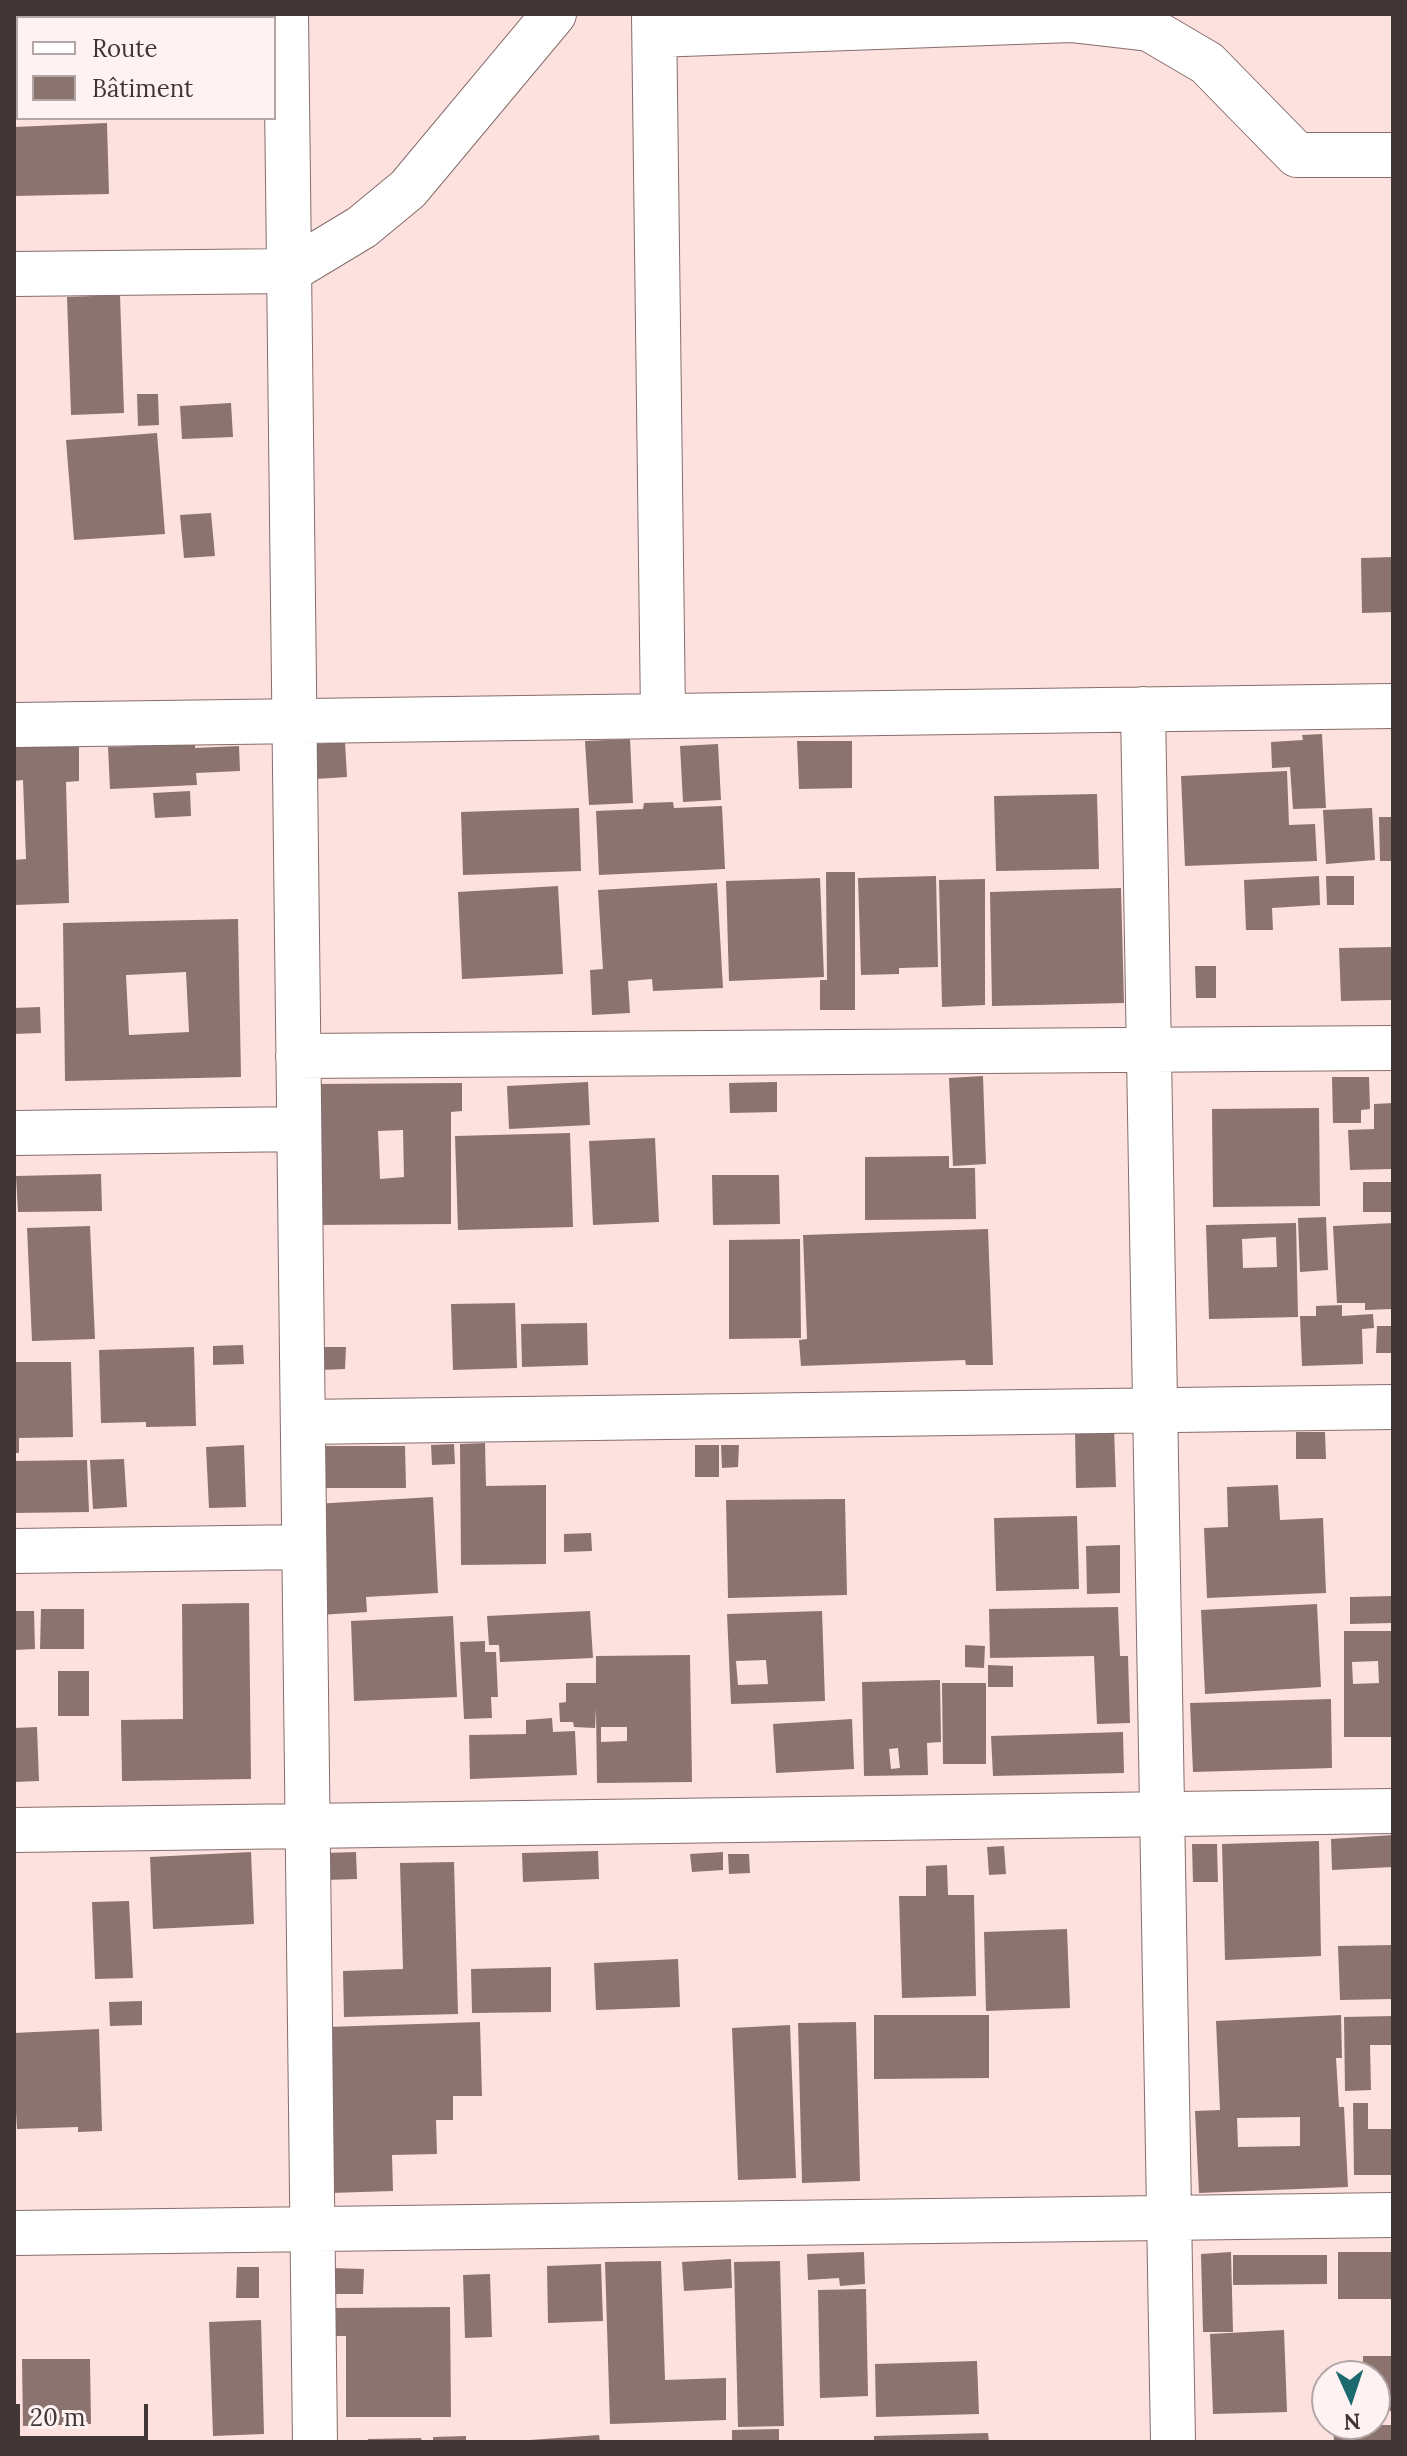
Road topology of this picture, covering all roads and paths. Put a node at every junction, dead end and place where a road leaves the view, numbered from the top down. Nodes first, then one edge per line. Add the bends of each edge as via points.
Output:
1 (286, 14) edge
2 (554, 14) edge
3 (654, 25) edge
4 (1393, 155) edge
5 (289, 271) junction
6 (14, 274) edge
7 (1393, 706) edge
8 (1143, 709) junction
9 (663, 716) junction
10 (294, 722) junction
11 (14, 725) edge
12 (1393, 1048) edge
13 (1149, 1050) junction
14 (298, 1056) junction
15 (299, 1129) junction
16 (14, 1133) edge
17 (1393, 1407) edge
18 (1156, 1410) junction
19 (303, 1422) junction
20 (304, 1547) junction
21 (14, 1551) edge
22 (1393, 1811) edge
23 (1162, 1814) junction
24 (307, 1826) junction
25 (14, 1830) edge
26 (1393, 2215) edge
27 (1169, 2218) junction
28 (312, 2229) junction
29 (14, 2233) edge
30 (315, 2442) edge
31 (1173, 2442) edge

1 - 5 street
2 - 5 street via 408,189 362,227
3 - 4 street via 1071,20 1149,29 1207,63 1297,155
3 - 9 street
5 - 6 street
5 - 10 street
7 - 8 street
8 - 9 street
8 - 13 street
9 - 10 street
10 - 11 street
10 - 14 street
12 - 13 street
13 - 14 street
13 - 18 street
14 - 15 street
15 - 16 street
15 - 19 street
17 - 18 street
18 - 19 street
18 - 23 street
19 - 20 street
20 - 21 street
20 - 24 street
22 - 23 street
23 - 24 street
23 - 27 street
24 - 25 street
24 - 28 street
26 - 27 street
27 - 28 street
27 - 31 street
28 - 29 street
28 - 30 street

